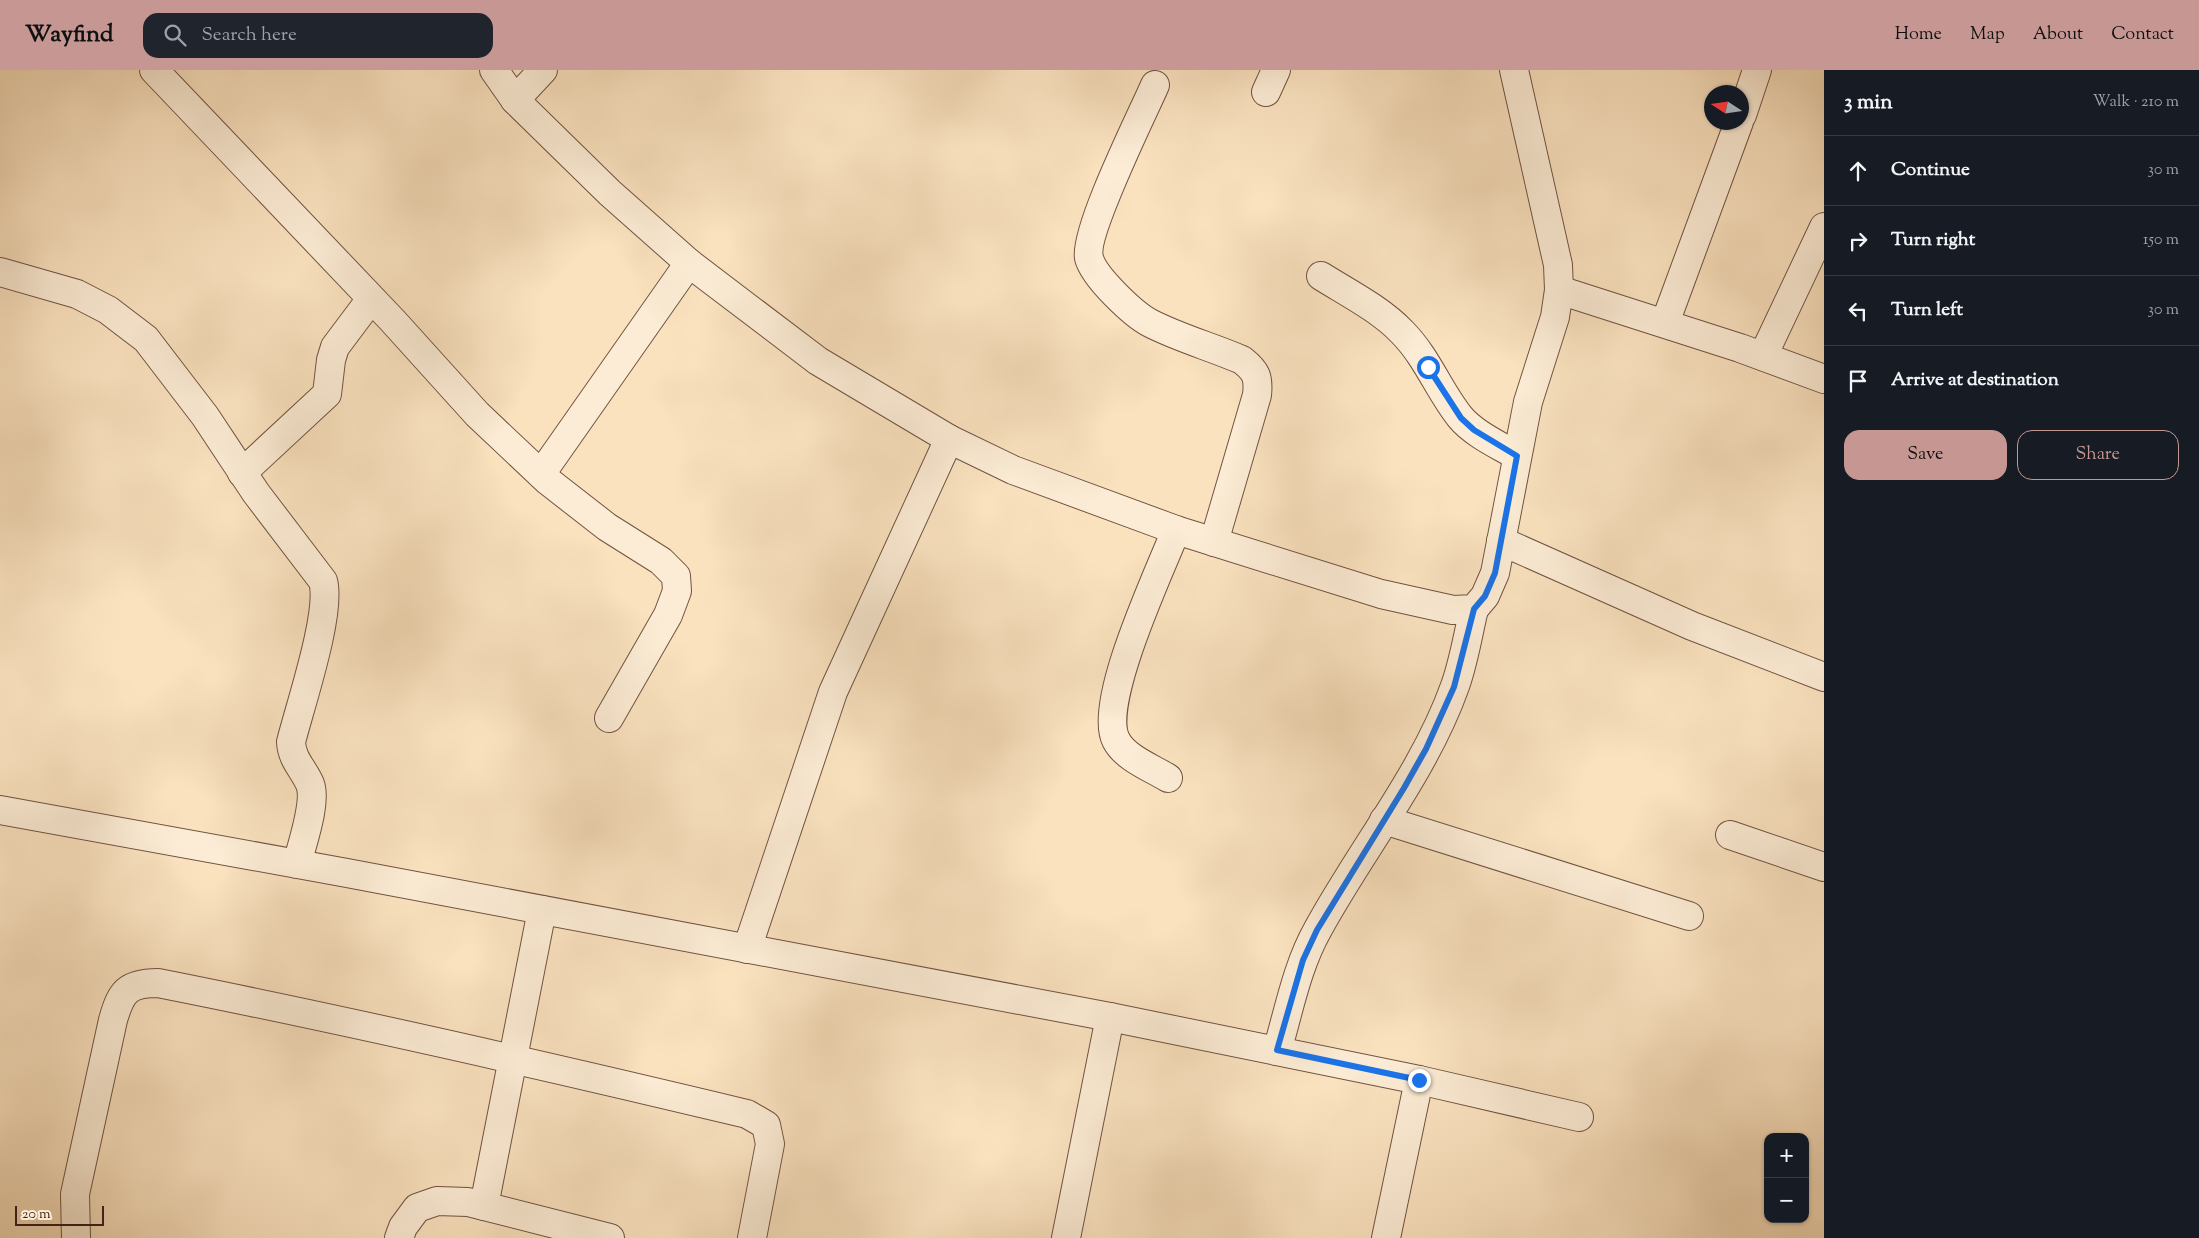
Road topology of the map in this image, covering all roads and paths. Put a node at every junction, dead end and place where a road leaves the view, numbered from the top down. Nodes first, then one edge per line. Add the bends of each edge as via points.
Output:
1 (154, 70) edge
2 (494, 70) edge
3 (543, 70) edge
4 (1514, 70) edge
5 (1757, 70) edge
6 (1155, 85) dead end
7 (1749, 94) edge
8 (516, 100) junction
9 (1736, 130) edge
10 (1824, 227) edge
11 (689, 263) junction
12 (0, 272) edge
13 (1321, 276) dead end
14 (1559, 290) junction
15 (371, 299) junction
16 (1666, 323) junction
17 (1763, 356) junction
18 (1824, 379) edge
19 (949, 439) junction
20 (1517, 456) junction
21 (242, 473) junction
22 (540, 474) junction
23 (1176, 530) junction
24 (1214, 542) junction
25 (1501, 542) junction
26 (1474, 609) junction
27 (1824, 677) edge
28 (609, 718) dead end
29 (1168, 778) dead end
30 (0, 810) edge
31 (1384, 820) junction
32 (1730, 835) dead end
33 (297, 864) junction
34 (1824, 867) edge
35 (542, 910) junction
36 (1689, 916) dead end
37 (746, 949) junction
38 (1110, 1017) junction
39 (1277, 1050) junction
40 (513, 1058) junction
41 (1419, 1080) junction
42 (1580, 1117) dead end
43 (484, 1206) junction
44 (76, 1238) edge
45 (399, 1238) edge
46 (610, 1238) edge
47 (752, 1238) edge
48 (1066, 1238) edge
49 (1386, 1238) edge

1 - 15 street
2 - 8 street
3 - 8 street
4 - 14 street via 1558,265
5 - 7 street
6 - 24 street via 1099,213 1088,242 1089,258 1118,298 1135,314 1242,360 1254,369 1259,379
8 - 11 street via 610,193
9 - 16 street
10 - 17 street
11 - 19 street via 818,361
11 - 22 street
12 - 21 street via 77,294 126,321 158,354 205,416
13 - 20 street via 1389,319 1404,333 1461,418 1474,430
14 - 16 street
14 - 20 street via 1555,317 1528,402
15 - 21 street via 335,347 327,394
15 - 22 street via 477,414
16 - 17 street
17 - 18 street
19 - 23 street via 1013,470
19 - 37 street via 832,692
20 - 25 street
21 - 33 street via 323,580 327,593 291,742 292,754 311,786 312,798
22 - 28 street via 607,527 661,561 676,576 677,591 668,614
23 - 24 street
23 - 29 street via 1124,660 1111,721 1116,740 1124,751
24 - 26 street via 1381,594 1453,610
25 - 26 street via 1495,573 1485,596
25 - 27 street via 1692,626
26 - 31 street via 1454,687 1426,749
30 - 33 street
31 - 36 street
31 - 39 street via 1303,960
32 - 34 street
33 - 35 street
35 - 37 street
35 - 40 street
37 - 38 street
38 - 39 street
38 - 48 street
39 - 41 street
40 - 43 street
40 - 44 street via 331,1017 158,983 140,983 128,988 119,1001 113,1020 75,1194
40 - 47 street via 738,1112 766,1125 770,1144
41 - 42 street
41 - 49 street
43 - 45 street via 437,1201 418,1208
43 - 46 street

